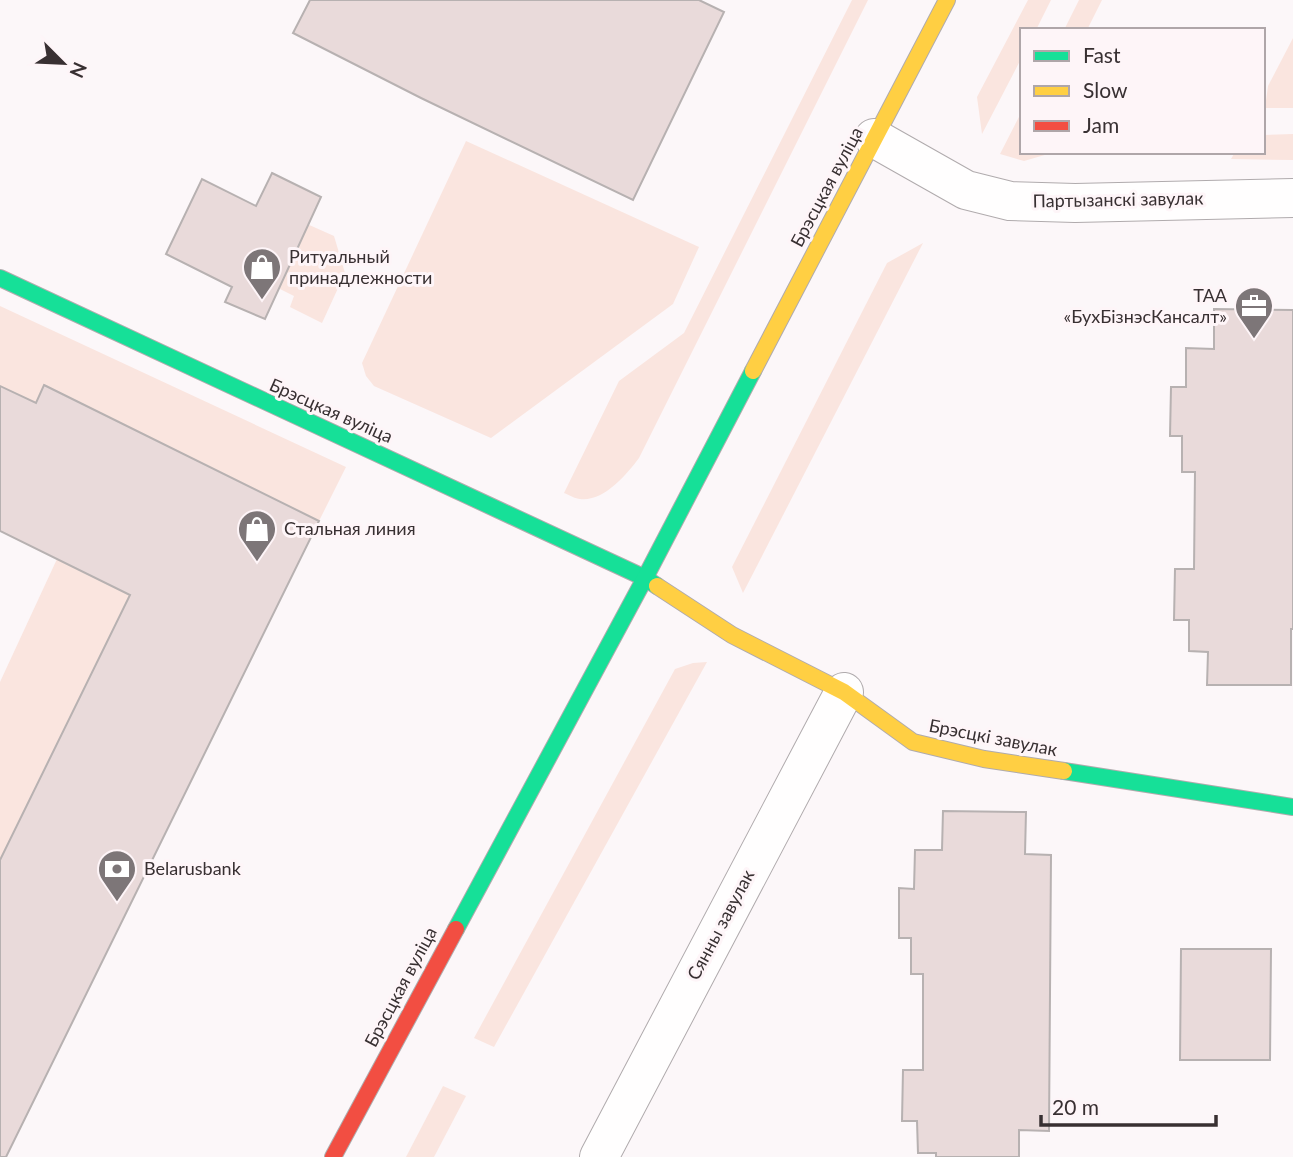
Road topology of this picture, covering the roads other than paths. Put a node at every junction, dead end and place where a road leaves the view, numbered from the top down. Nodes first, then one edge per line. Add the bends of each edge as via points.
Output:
1 (947, 0) edge
2 (874, 138) junction
3 (1293, 198) edge
4 (0, 278) edge
5 (645, 578) junction
6 (844, 692) junction
7 (1293, 807) edge
8 (333, 1157) edge
9 (599, 1157) edge

1 - 2 street, Брэсцкая вуліца
2 - 3 street, Партызанскі завулак via 966,190 1010,201
2 - 5 street, Брэсцкая вуліца
4 - 5 street, Брэсцкая вуліца
5 - 6 street, Брэсцкі завулак via 732,635
5 - 8 street, Брэсцкая вуліца
6 - 7 street, Брэсцкі завулак via 913,742 984,759
6 - 9 street, Сянны завулак

